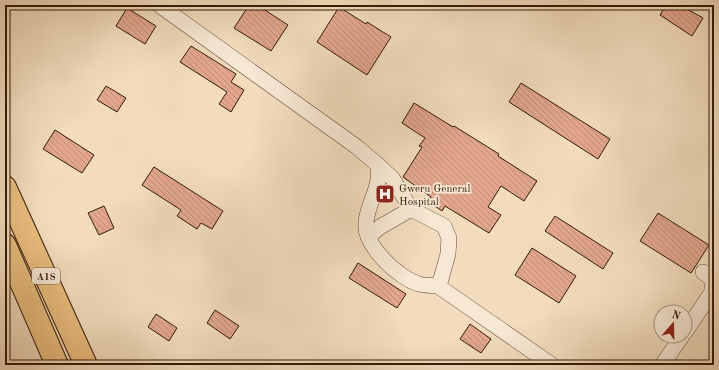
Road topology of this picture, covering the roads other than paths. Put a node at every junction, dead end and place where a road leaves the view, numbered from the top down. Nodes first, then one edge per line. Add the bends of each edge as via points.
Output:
1 (159, 5) edge
2 (378, 165) junction
3 (8, 202) edge
4 (411, 209) junction
5 (368, 237) junction
6 (5, 245) edge
7 (703, 272) dead end
8 (438, 286) junction
9 (693, 320) edge
10 (676, 344) edge
11 (83, 358) edge
12 (57, 365) edge
13 (552, 365) edge
14 (662, 365) edge

1 - 2 lane via 357,147
2 - 4 lane via 393,179
2 - 5 lane via 378,180 366,222
3 - 11 highway, A18
4 - 5 lane
4 - 8 lane via 444,226 448,238 448,254
5 - 8 lane via 390,266 406,278 419,284
6 - 12 highway, A18
7 - 9 lane via 712,279 712,292
8 - 13 lane
10 - 14 lane
11 - 12 highway

